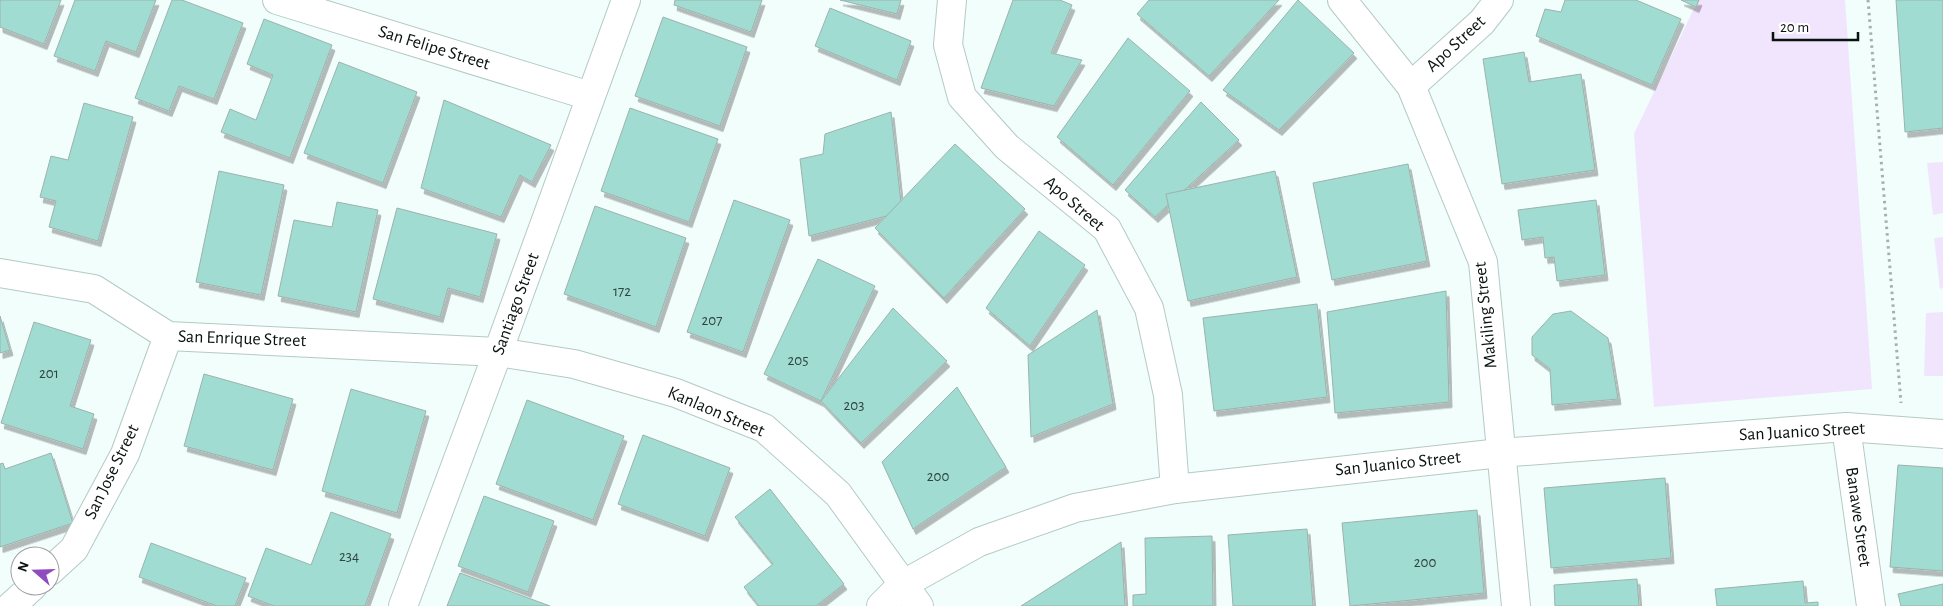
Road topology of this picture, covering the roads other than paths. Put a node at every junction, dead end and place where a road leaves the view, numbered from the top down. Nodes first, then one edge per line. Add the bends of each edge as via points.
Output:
1 (277, 0) edge
2 (626, 0) edge
3 (952, 0) edge
4 (1342, 0) edge
5 (1499, 0) edge
6 (1411, 86) junction
7 (590, 96) junction
8 (0, 273) edge
9 (168, 336) junction
10 (498, 352) junction
11 (1846, 427) junction
12 (1943, 434) edge
13 (1500, 453) junction
14 (1175, 489) junction
15 (60, 561) edge
16 (902, 585) junction
17 (22, 596) edge
18 (11, 606) edge
19 (403, 606) edge
20 (881, 606) edge
21 (919, 606) edge
22 (1516, 606) edge
23 (1870, 606) edge

1 - 7 street, San Felipe Street
2 - 7 street, Santiago Street
3 - 14 street, Apo Street via 948,45 962,97 1007,147 1107,229 1149,308 1168,395
4 - 6 street, Makiling Street
5 - 6 street, Apo Street via 1482,22
6 - 13 street, Makiling Street via 1482,262
7 - 10 street, Santiago Street
8 - 9 street, San Enrique Street via 94,289
9 - 10 street, San Enrique Street
9 - 15 street, San Jose Street via 125,454 74,549
10 - 16 street, Kanlaon Street via 583,366 676,393 764,428 838,494
10 - 19 street, Santiago Street
11 - 12 street, San Juanico Street
11 - 13 street, San Juanico Street
11 - 23 street, Banawe Street
13 - 14 street, San Juanico Street
13 - 22 street, Makiling Street
14 - 16 street, San Juanico Street via 1075,508 979,542
16 - 20 street, San Juanico Street
16 - 21 street, Kanlaon Street
17 - 18 street

